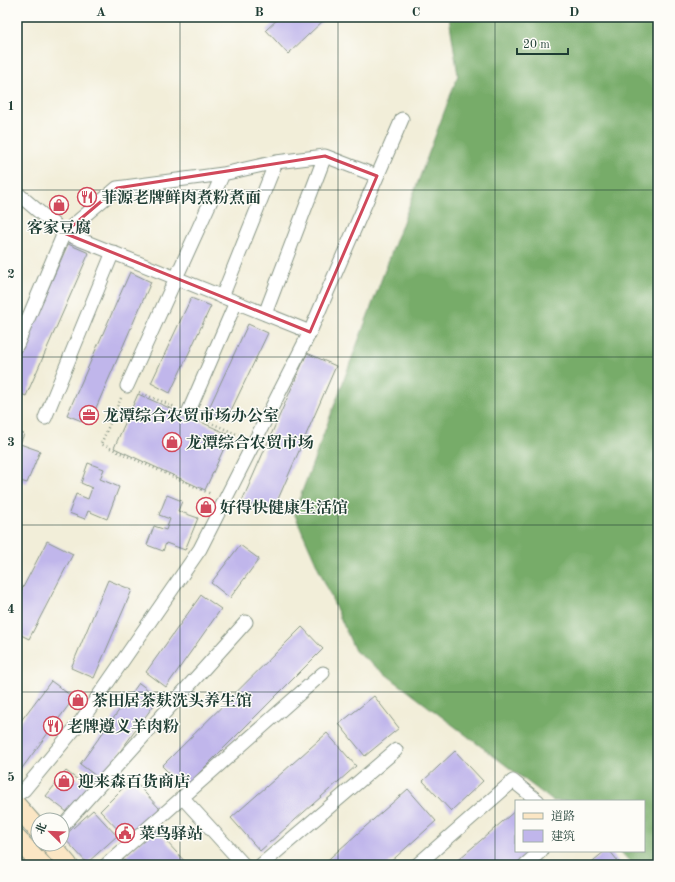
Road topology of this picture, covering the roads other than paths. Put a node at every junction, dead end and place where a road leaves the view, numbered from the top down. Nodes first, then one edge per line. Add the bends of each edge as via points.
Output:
1 (402, 119) dead end
2 (326, 156) junction
3 (276, 162) junction
4 (223, 174) junction
5 (377, 176) junction
6 (17, 193) edge
7 (64, 233) junction
8 (113, 252) junction
9 (176, 278) junction
10 (222, 297) junction
11 (236, 302) junction
12 (265, 314) junction
13 (310, 332) junction
14 (17, 345) edge
15 (127, 386) road end
16 (188, 413) dead end
17 (45, 418) dead end
18 (246, 622) dead end
19 (323, 673) dead end
20 (396, 750) dead end
21 (17, 795) edge
22 (182, 798) junction
23 (537, 800) edge
24 (17, 806) edge
25 (70, 818) edge
26 (30, 821) edge
27 (17, 838) edge
28 (57, 852) edge
29 (540, 852) edge
30 (42, 865) edge
31 (68, 865) edge
32 (106, 865) edge
33 (244, 865) edge
34 (261, 865) edge
35 (417, 865) edge
36 (525, 865) edge

1 - 5 street
2 - 3 street
2 - 5 street
2 - 12 street
3 - 4 street
3 - 10 street
4 - 7 street via 117,188
4 - 9 street
5 - 13 street
6 - 7 street
7 - 8 street
7 - 14 street
8 - 9 street
8 - 17 street
9 - 10 street
9 - 15 street
10 - 11 street
11 - 12 street
11 - 16 street
12 - 13 street
13 - 21 street via 200,549 81,721 24,790
18 - 25 street
19 - 22 street
20 - 34 street
22 - 32 street
22 - 33 street
23 - 35 street via 513,781
24 - 26 street
27 - 30 street
28 - 31 street
29 - 36 street

